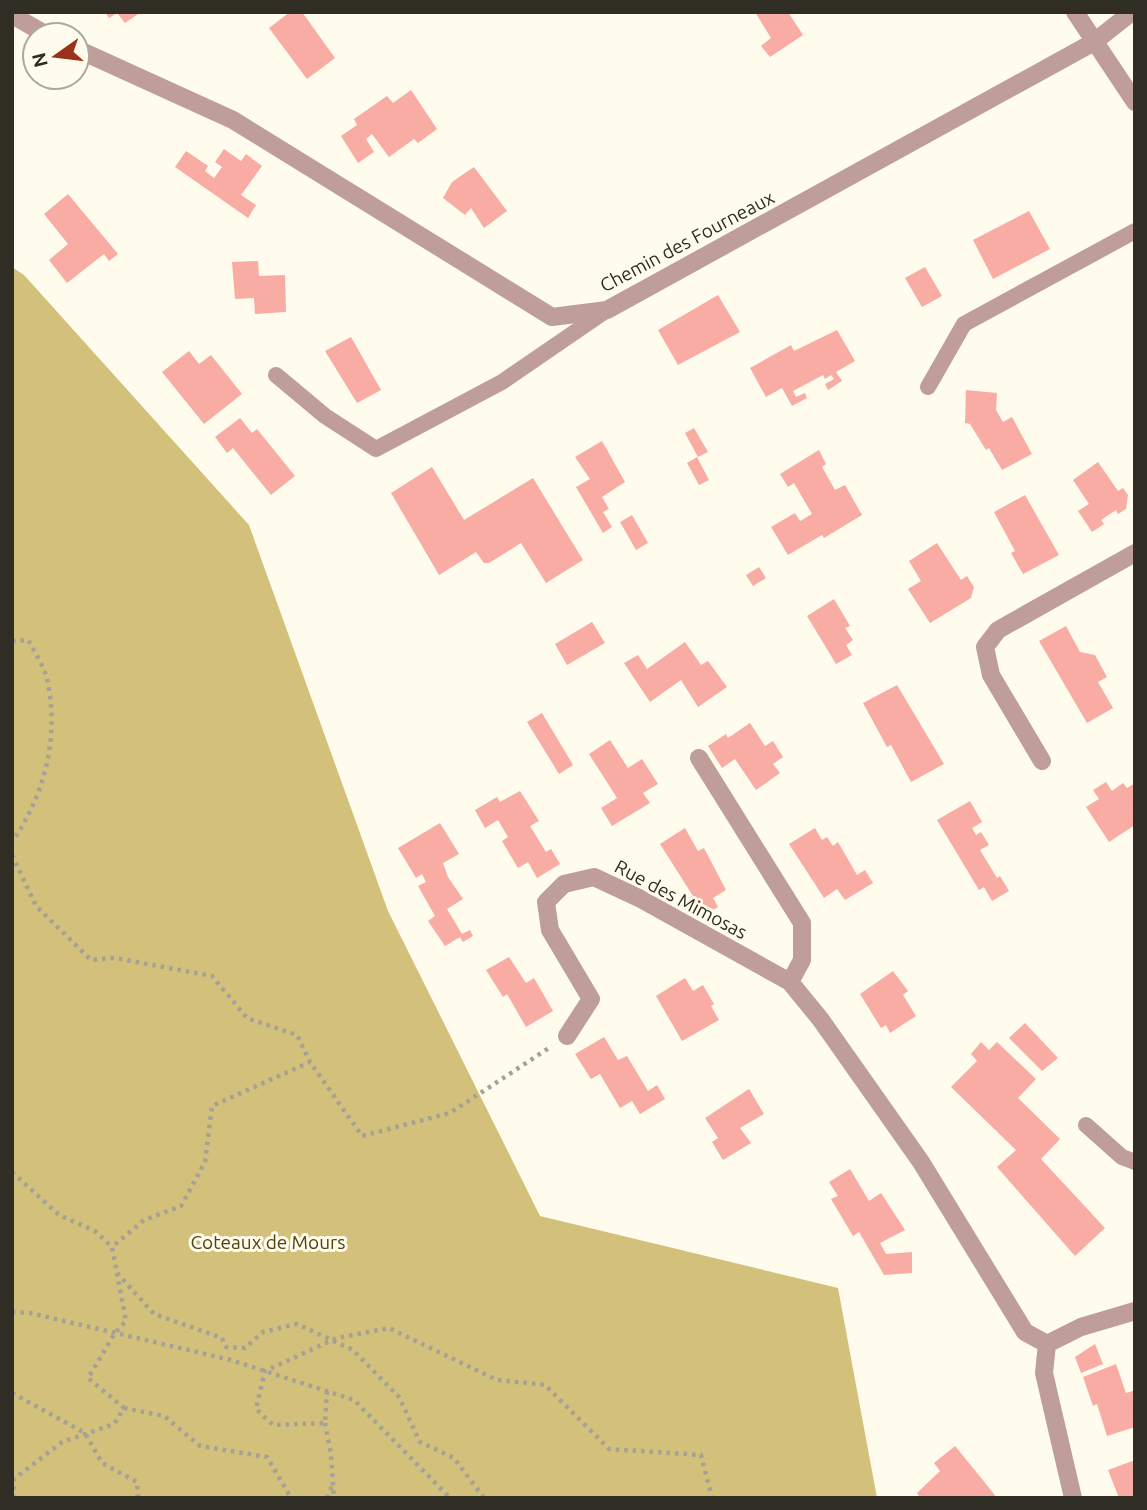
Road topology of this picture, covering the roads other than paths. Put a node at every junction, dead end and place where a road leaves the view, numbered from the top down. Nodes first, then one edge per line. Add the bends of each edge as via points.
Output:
1 (1074, 12) edge
2 (1132, 12) edge
3 (1094, 42) junction
4 (91, 55) edge
5 (1135, 102) edge
6 (1135, 231) edge
7 (607, 310) junction
8 (276, 375) dead end
9 (928, 387) dead end
10 (1135, 553) edge
11 (699, 758) dead end
12 (1042, 761) dead end
13 (790, 982) junction
14 (567, 1036) road end
15 (1086, 1125) dead end
16 (1135, 1162) edge
17 (1135, 1311) edge
18 (1047, 1344) junction
19 (1073, 1498) edge

1 - 3 street
2 - 3 street, Chemin des Fourneaux
3 - 5 street
3 - 7 street, Chemin des Fourneaux
4 - 7 street, Chemin des Fourneaux via 233,120 552,317
6 - 9 lane via 964,324
7 - 8 lane via 502,382 376,449
10 - 12 street via 998,630 985,648 991,675
11 - 13 street via 802,923 802,960
13 - 14 street, Rue des Mimosas via 594,877 564,884 546,902 550,930 591,999
13 - 18 street, Rue des Mimosas via 921,1162 1025,1332
15 - 16 lane via 1122,1157
17 - 18 street via 1081,1326
18 - 19 street via 1044,1373

